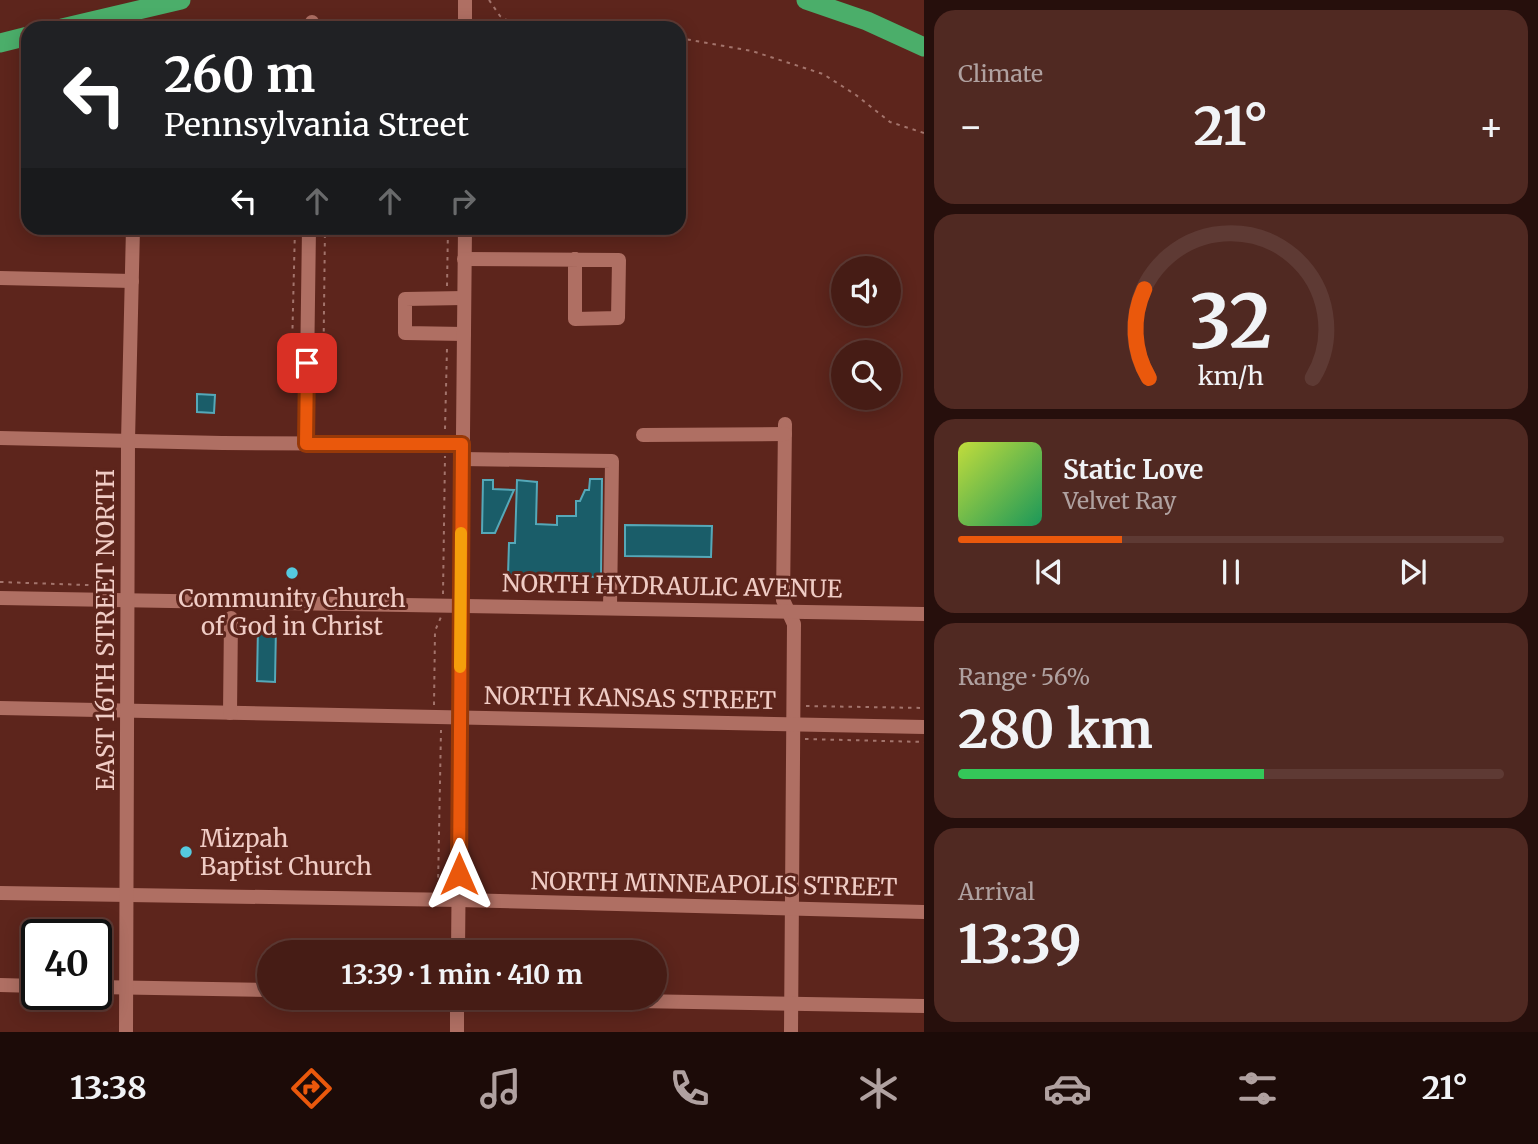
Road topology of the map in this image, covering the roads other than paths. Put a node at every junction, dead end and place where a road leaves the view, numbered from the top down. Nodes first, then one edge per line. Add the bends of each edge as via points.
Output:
1 (181, 0) edge
2 (465, 0) edge
3 (806, 0) edge
4 (92, 21) edge
5 (465, 21) edge
6 (21, 38) edge
7 (0, 43) edge
8 (924, 47) edge
9 (133, 235) edge
10 (309, 235) edge
11 (465, 235) edge
12 (464, 259) junction
13 (575, 260) junction
14 (0, 278) edge
15 (132, 281) junction
16 (464, 298) junction
17 (464, 334) junction
18 (643, 435) dead end
19 (0, 438) edge
20 (128, 441) junction
21 (306, 444) junction
22 (462, 452) junction
23 (0, 598) edge
24 (129, 600) junction
25 (460, 604) junction
26 (610, 607) junction
27 (788, 611) junction
28 (924, 614) edge
29 (231, 618) dead end
30 (0, 708) edge
31 (128, 710) junction
32 (230, 713) junction
33 (459, 718) junction
34 (798, 724) junction
35 (924, 727) edge
36 (0, 893) edge
37 (127, 896) junction
38 (459, 900) junction
39 (792, 910) junction
40 (924, 912) edge
41 (458, 940) edge
42 (0, 985) edge
43 (21, 986) edge
44 (112, 987) edge
45 (126, 987) junction
46 (257, 990) edge
47 (667, 1002) edge
48 (791, 1004) junction
49 (924, 1006) edge
50 (457, 1010) edge
51 (126, 1032) edge
52 (457, 1032) edge
53 (791, 1032) edge

1 - 4 highway
2 - 5 street
3 - 8 highway
6 - 7 highway
9 - 15 street, EAST 16TH STREET NORTH
10 - 21 street
11 - 12 street
12 - 13 street
12 - 16 street
13 - 13 street via 619,260 618,318 575,318
14 - 15 street
15 - 20 street, EAST 16TH STREET NORTH
16 - 17 street
16 - 17 street via 405,299 405,333
17 - 22 street
18 - 27 street via 785,429 783,600
19 - 20 street
20 - 21 street
20 - 24 street, EAST 16TH STREET NORTH
21 - 22 street via 445,444
22 - 25 street
22 - 26 street via 612,461
23 - 24 street, NORTH HYDRAULIC AVENUE
24 - 25 street, NORTH HYDRAULIC AVENUE
24 - 31 street, EAST 16TH STREET NORTH
25 - 26 street, NORTH HYDRAULIC AVENUE
25 - 33 street
26 - 27 street, NORTH HYDRAULIC AVENUE
27 - 28 street, NORTH HYDRAULIC AVENUE
27 - 34 street via 794,624
29 - 32 street
30 - 31 street, NORTH KANSAS STREET
31 - 32 street, NORTH KANSAS STREET
31 - 37 street, EAST 16TH STREET NORTH
32 - 33 street, NORTH KANSAS STREET
33 - 34 street, NORTH KANSAS STREET
33 - 38 street
34 - 35 street, NORTH KANSAS STREET
34 - 39 street
36 - 37 street, NORTH MINNEAPOLIS STREET
37 - 38 street, NORTH MINNEAPOLIS STREET
37 - 45 street, EAST 16TH STREET NORTH
38 - 39 street, NORTH MINNEAPOLIS STREET
38 - 41 street
39 - 40 street, NORTH MINNEAPOLIS STREET
39 - 48 street
42 - 43 street
44 - 45 street
45 - 46 street
45 - 51 street, EAST 16TH STREET NORTH
47 - 48 street
48 - 49 street
48 - 53 street
50 - 52 street

